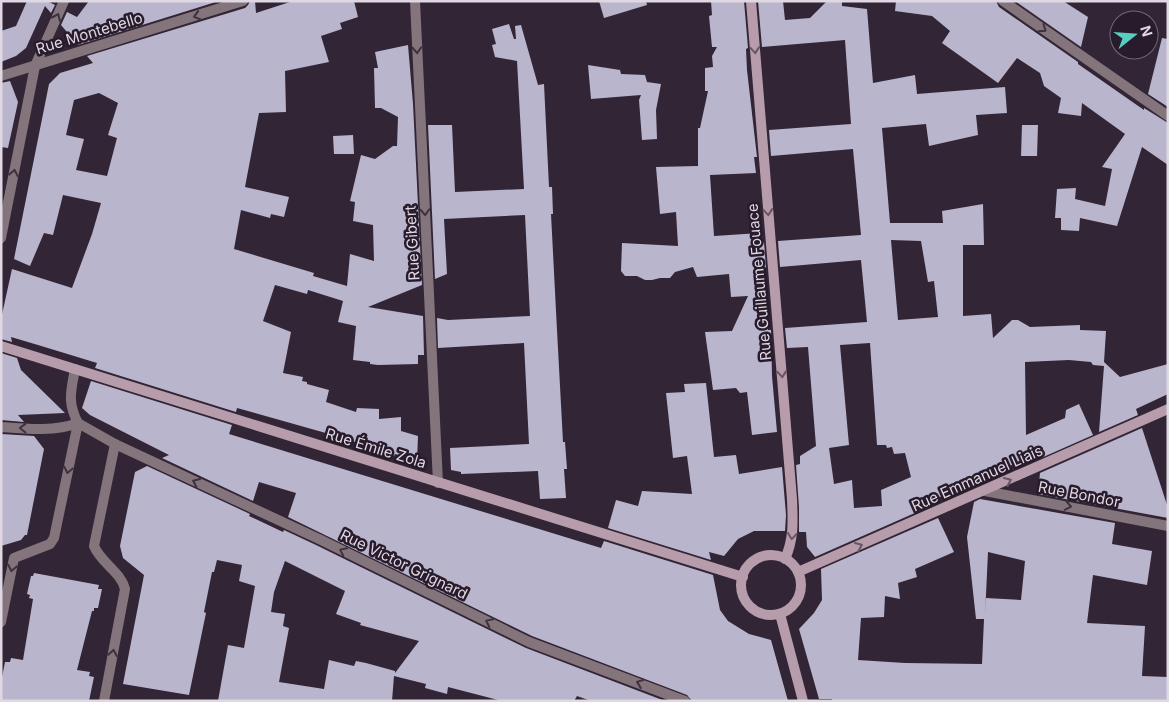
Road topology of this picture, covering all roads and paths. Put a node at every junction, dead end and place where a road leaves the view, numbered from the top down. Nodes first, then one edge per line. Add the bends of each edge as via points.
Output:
1 (64, 1) edge
2 (244, 1) edge
3 (415, 1) edge
4 (751, 1) edge
5 (1004, 1) edge
6 (35, 66) junction
7 (1, 76) edge
8 (1168, 116) edge
9 (1, 238) edge
10 (1, 346) edge
11 (75, 369) junction
12 (1168, 410) edge
13 (78, 423) junction
14 (1, 427) edge
15 (115, 444) junction
16 (438, 483) junction
17 (985, 491) junction
18 (1168, 526) edge
19 (785, 559) junction
20 (798, 572) junction
21 (743, 577) junction
22 (780, 614) junction
23 (1, 622) edge
24 (104, 701) edge
25 (685, 701) edge
26 (803, 701) edge

6 -> 1 street
2 -> 6 street, Rue Montebello
3 -> 16 street, Rue Gibert
4 -> 19 street, Rue Guillaume Fouace via 792,499 791,547
5 -> 8 street
6 - 7 street, Rue Montebello
9 -> 6 street
10 - 11 street, Rue Émile Zola
11 - 13 street via 70,399
11 - 16 street, Rue Émile Zola
17 -> 12 street, Rue Emmanuel Liais
13 -> 14 street via 58,428
13 - 15 street, Rue Victor Grignard
13 -> 23 street via 54,538 50,544 14,558
24 -> 15 street via 125,589 123,582 98,556 94,546
25 -> 15 street, Rue Victor Grignard via 529,642
16 - 21 street, Rue Émile Zola
17 -> 18 street, Rue Bondor
20 -> 17 street, Rue Emmanuel Liais
19 - 20 street
19 - 21 street via 777,556 760,558 752,562
20 - 22 street via 800,593 789,610
21 - 22 street via 743,595 753,610 771,616
22 - 26 street

